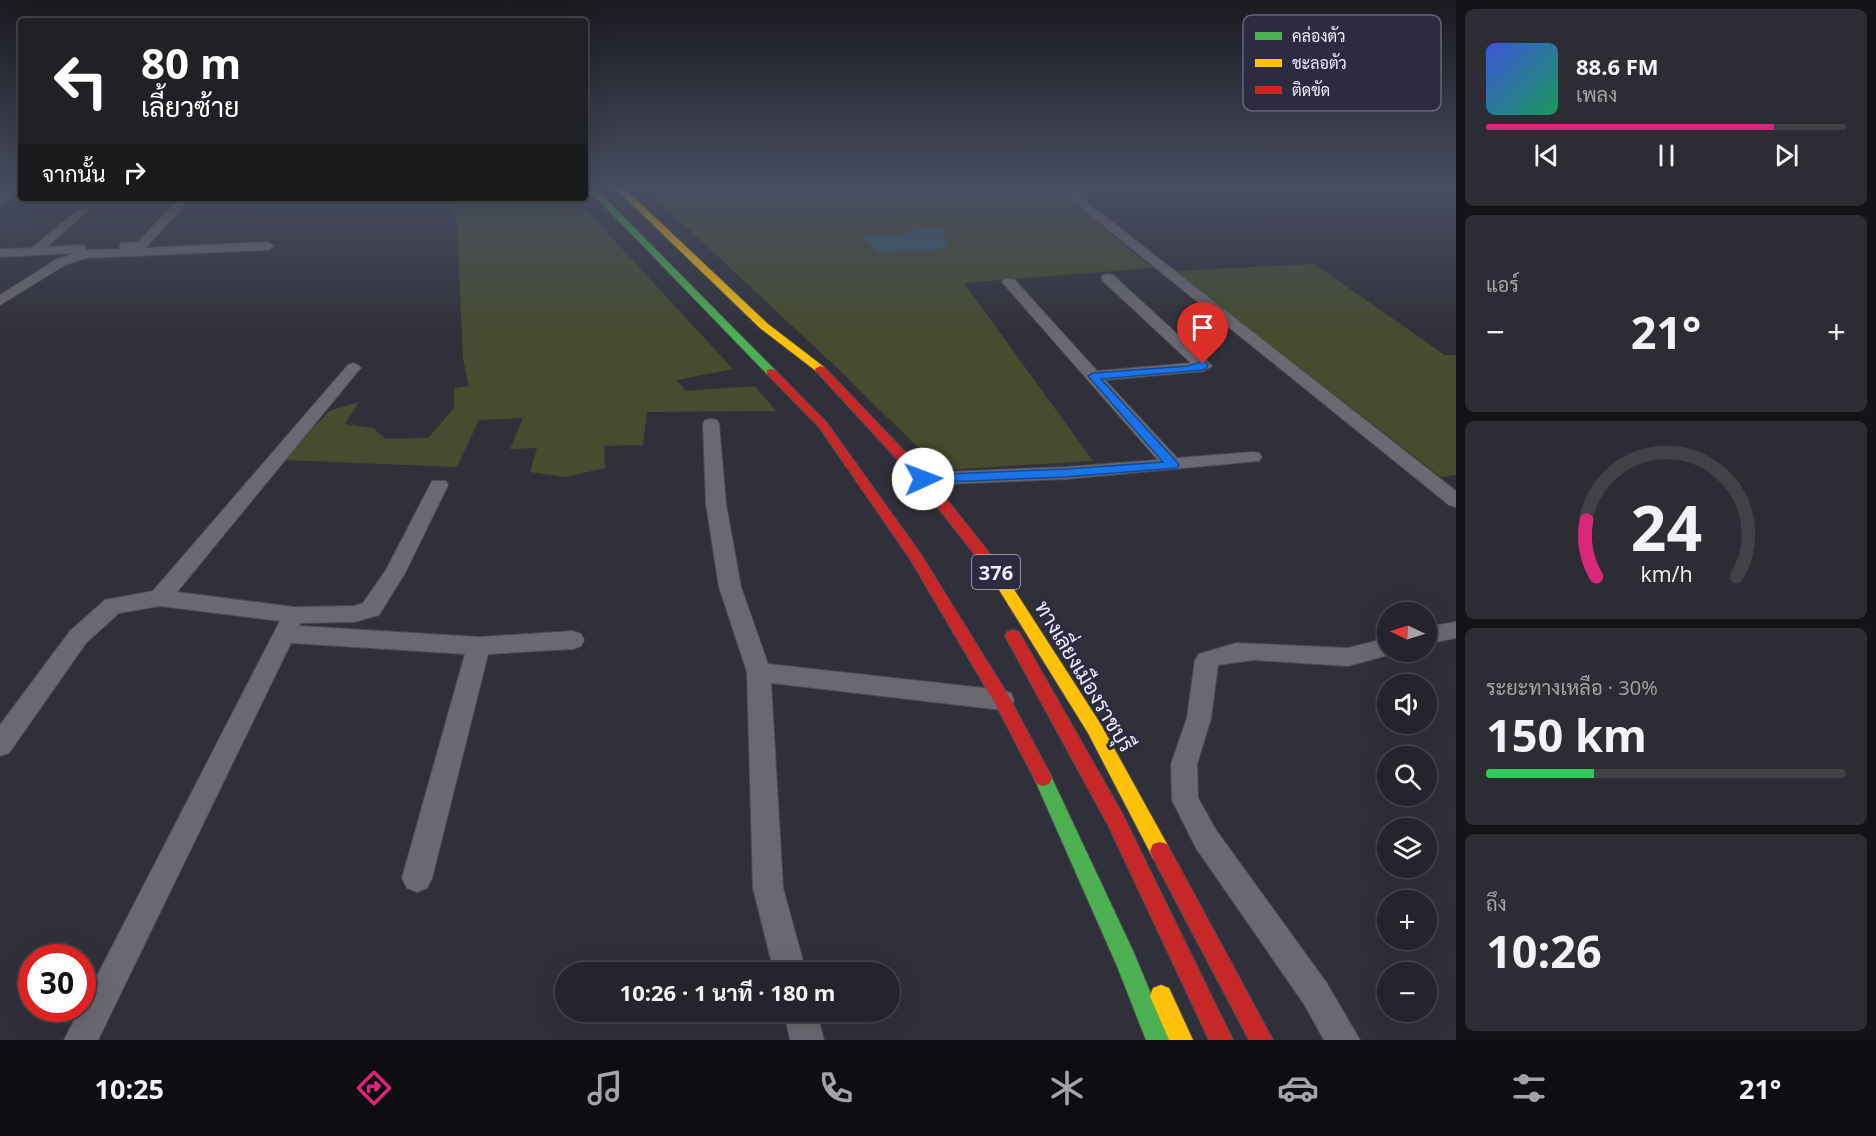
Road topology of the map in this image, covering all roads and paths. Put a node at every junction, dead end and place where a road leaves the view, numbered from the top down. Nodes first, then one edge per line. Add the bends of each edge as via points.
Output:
1 (51, 238) edge
2 (148, 238) edge
3 (622, 238) edge
4 (640, 238) edge
5 (671, 238) edge
6 (1124, 238) edge
7 (268, 246) dead end
8 (34, 252) junction
9 (0, 254) edge
10 (720, 265) dead end
11 (1108, 278) dead end
12 (1009, 282) dead end
13 (0, 301) edge
14 (764, 326) junction
15 (353, 368) dead end
16 (775, 373) junction
17 (826, 373) junction
18 (1093, 376) junction
19 (711, 424) dead end
20 (824, 425) junction
21 (1253, 457) dead end
22 (886, 459) dead end
23 (1173, 465) junction
24 (923, 479) junction
25 (439, 485) dead end
26 (1456, 501) edge
27 (939, 568) dead end
28 (160, 598) junction
29 (289, 625) junction
30 (1007, 626) dead end
31 (1456, 630) edge
32 (1437, 634) edge
33 (573, 640) dead end
34 (479, 646) junction
35 (1377, 651) edge
36 (759, 672) junction
37 (1004, 676) dead end
38 (1002, 700) junction
39 (1031, 726) dead end
40 (0, 745) edge
41 (1047, 756) dead end
42 (1062, 785) dead end
43 (417, 878) dead end
44 (787, 962) edge
45 (1157, 988) dead end
46 (81, 1040) edge
47 (1158, 1040) edge
48 (1181, 1040) edge
49 (1221, 1040) edge
50 (1261, 1040) edge
51 (1343, 1040) edge

1 - 8 street
2 - 8 street via 141,245
3 - 16 main road
4 - 16 main road, 376
5 - 14 main road, ทางเลี่ยงเมืองราชบุรี / 376
6 - 26 street
7 - 13 street via 86,254 62,262
8 - 9 street
10 - 17 main road
11 - 18 street via 1204,366
12 - 18 street
14 - 17 main road, ทางเลี่ยงเมืองราชบุรี / 376
14 - 22 main road, ทางเลี่ยงเมืองราชบุรี / 376
15 - 28 street
16 - 20 main road, 376
17 - 24 main road, ทางเลี่ยงเมืองราชบุรี / 376
18 - 23 street
19 - 36 street via 716,504 730,587
20 - 27 main road, 376 via 898,511
20 - 38 main road, 376 via 915,556
21 - 23 street
23 - 24 street
24 - 50 main road, ทางเลี่ยงเมืองราชบุรี / 376 via 997,573 1094,728
25 - 29 street via 395,573 371,609
28 - 29 street
28 - 40 street via 113,606 78,637
29 - 34 street
29 - 46 street
30 - 49 main road, ทางเลี่ยงเมืองราชบุรี via 1115,819
31 - 32 street
33 - 34 street
34 - 43 street
35 - 51 street via 1344,658 1255,652 1218,654 1207,660 1200,718 1184,764 1185,800 1206,839 1315,993
36 - 38 street
36 - 44 street via 768,888
37 - 39 main road
38 - 47 main road, 376 via 1058,808
41 - 42 main road
45 - 48 main road

